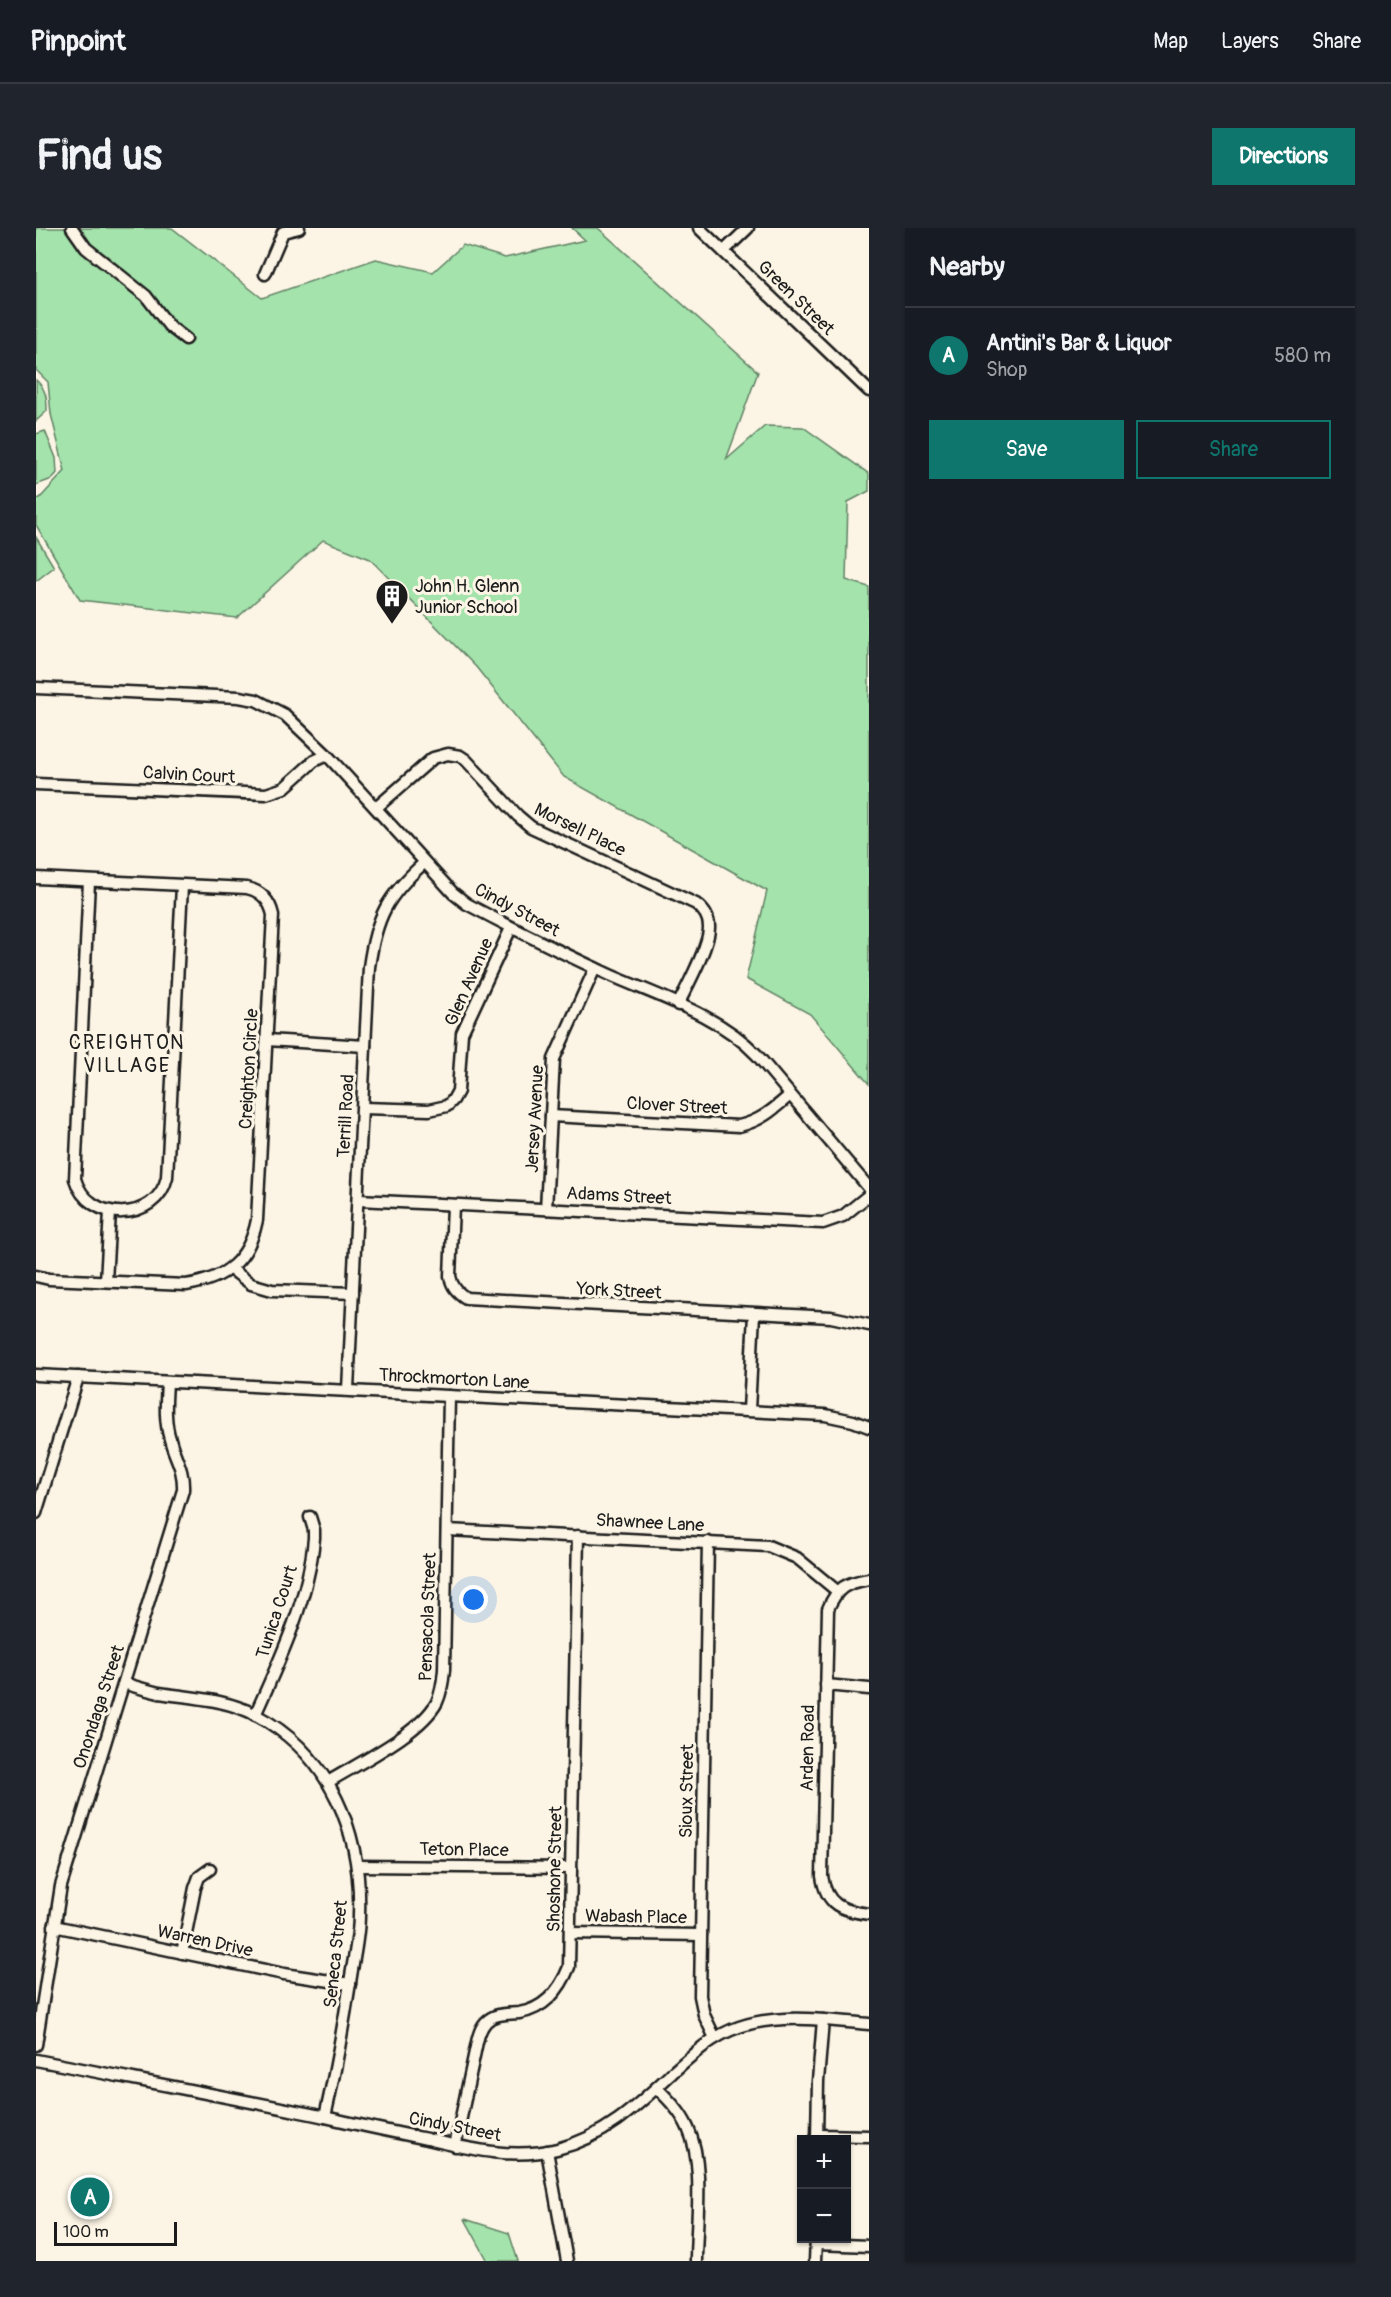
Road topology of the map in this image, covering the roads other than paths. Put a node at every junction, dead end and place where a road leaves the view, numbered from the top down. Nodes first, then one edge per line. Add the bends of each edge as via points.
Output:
1 (72, 228) edge
2 (299, 228) edge
3 (699, 228) edge
4 (748, 228) edge
5 (280, 230) edge
6 (724, 251) junction
7 (265, 274) dead end
8 (186, 339) dead end
9 (869, 391) edge
10 (36, 688) edge
11 (327, 755) junction
12 (36, 784) edge
13 (376, 808) junction
14 (424, 862) junction
15 (36, 878) edge
16 (89, 881) junction
17 (182, 886) junction
18 (511, 928) junction
19 (595, 968) junction
20 (678, 1005) junction
21 (267, 1040) junction
22 (365, 1046) junction
23 (790, 1095) junction
24 (363, 1108) junction
25 (551, 1116) junction
26 (869, 1188) edge
27 (869, 1195) edge
28 (358, 1200) junction
29 (453, 1206) junction
30 (546, 1209) junction
31 (110, 1212) junction
32 (231, 1269) junction
33 (36, 1276) edge
34 (106, 1281) junction
35 (353, 1293) junction
36 (754, 1314) junction
37 (869, 1325) edge
38 (36, 1375) edge
39 (78, 1377) junction
40 (167, 1382) junction
41 (348, 1389) junction
42 (449, 1396) junction
43 (749, 1410) junction
44 (869, 1427) edge
45 (40, 1487) edge
46 (36, 1514) edge
47 (310, 1517) dead end
48 (447, 1530) junction
49 (578, 1536) junction
50 (708, 1542) junction
51 (869, 1579) edge
52 (837, 1591) junction
53 (124, 1683) junction
54 (826, 1684) junction
55 (869, 1689) edge
56 (255, 1715) junction
57 (328, 1782) junction
58 (357, 1866) junction
59 (571, 1868) junction
60 (210, 1869) dead end
61 (869, 1914) edge
62 (54, 1926) junction
63 (571, 1933) junction
64 (701, 1935) junction
65 (182, 1953) junction
66 (350, 1984) junction
67 (823, 2020) junction
68 (869, 2024) edge
69 (715, 2038) junction
70 (36, 2045) edge
71 (36, 2060) edge
72 (657, 2088) junction
73 (325, 2117) junction
74 (817, 2135) edge
75 (851, 2136) edge
76 (869, 2136) edge
77 (455, 2146) junction
78 (547, 2151) junction
79 (816, 2243) edge
80 (837, 2243) edge
81 (869, 2246) edge
82 (567, 2261) edge
83 (696, 2261) edge
84 (815, 2261) edge

1 - 8 street via 86,248 146,296 169,326
2 - 5 street
3 - 6 street, Green Street
4 - 6 street
5 - 7 street
6 - 9 street, Green Street
10 - 11 street, Cindy Street via 256,700 285,715
11 - 12 street, Calvin Court via 314,761 284,788 266,794
11 - 13 street, Cindy Street
13 - 14 street, Cindy Street
13 - 20 street, Morsell Place via 433,758 460,756 531,827 696,904 708,918 709,934
14 - 18 street, Cindy Street via 467,904
14 - 22 street, Terrill Road via 395,892 375,930
15 - 16 street, Creighton Circle
16 - 17 street, Creighton Circle
16 - 31 street via 75,1179 87,1200
17 - 21 street, Creighton Circle via 253,890 270,905 273,915
17 - 31 street via 167,1177 162,1193 151,1205
18 - 19 street, Cindy Street
18 - 24 street, Glen Avenue via 462,1033 460,1082 453,1100 429,1110
19 - 20 street, Cindy Street
19 - 25 street, Jersey Avenue via 554,1059
20 - 23 street, Cindy Street via 738,1036
21 - 22 street
21 - 32 street, Creighton Circle via 257,1220 250,1245
22 - 24 street, Terrill Road
23 - 25 street, Clover Street via 762,1118 739,1126
23 - 26 street, Cindy Street
24 - 28 street, Terrill Road
25 - 30 street, Jersey Avenue
27 - 30 street, Adams Street via 843,1216 823,1223
28 - 29 street, Adams Street
28 - 35 street, Terrill Road
29 - 30 street, Adams Street
29 - 36 street, York Street via 450,1276 457,1292 466,1298
31 - 34 street
32 - 34 street, Creighton Circle via 186,1285
32 - 35 street via 251,1284 272,1290
33 - 34 street, Creighton Circle
35 - 41 street, Terrill Road
36 - 37 street, York Street via 831,1317
36 - 43 street
38 - 39 street, Throckmorton Lane
39 - 40 street, Throckmorton Lane
39 - 45 street
40 - 41 street, Throckmorton Lane
40 - 53 street, Onondaga Street via 168,1430 182,1469 183,1490
41 - 42 street, Throckmorton Lane
42 - 43 street, Throckmorton Lane
42 - 48 street, Pensacola Street
43 - 44 street, Throckmorton Lane via 839,1417
45 - 46 street
47 - 56 street, Tunica Court via 314,1545 302,1596 284,1652
48 - 49 street, Shawnee Lane
48 - 57 street, Pensacola Street via 441,1694 431,1713 413,1730
49 - 50 street, Shawnee Lane
49 - 59 street, Shoshone Street
50 - 52 street, Shawnee Lane via 782,1551
50 - 64 street, Sioux Street
51 - 52 street via 847,1584
52 - 54 street, Arden Road via 828,1609
53 - 56 street, Seneca Street via 221,1702
53 - 62 street, Onondaga Street via 73,1843
54 - 55 street
54 - 61 street, Arden Road via 823,1884 839,1906
56 - 57 street, Seneca Street via 302,1750
57 - 58 street, Seneca Street via 346,1822
58 - 59 street, Teton Place
58 - 66 street, Seneca Street via 359,1917
59 - 63 street, Shoshone Street
60 - 65 street via 195,1888
62 - 65 street, Warren Drive
62 - 70 street, Onondaga Street
63 - 64 street, Wabash Place
63 - 77 street, Shoshone Street via 569,1967 555,1993 531,2009 489,2019 480,2030
64 - 69 street, Sioux Street via 701,2003
65 - 66 street, Warren Drive
66 - 73 street, Seneca Street
67 - 68 street, Cindy Street
67 - 69 street, Cindy Street via 762,2021
67 - 74 street
69 - 72 street, Cindy Street
71 - 73 street, Cindy Street
72 - 78 street, Cindy Street via 608,2128 575,2144
72 - 83 street via 678,2110 694,2143
73 - 77 street, Cindy Street
75 - 76 street
77 - 78 street, Cindy Street via 500,2154
78 - 82 street
79 - 84 street
80 - 81 street

